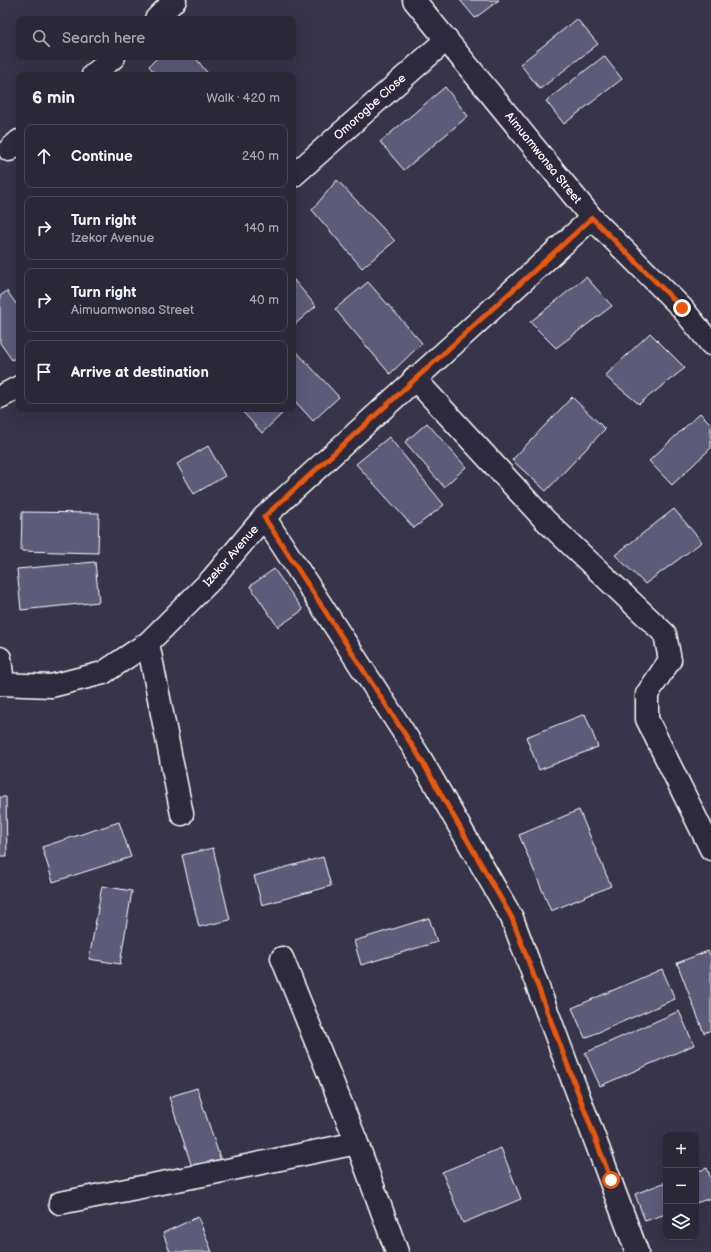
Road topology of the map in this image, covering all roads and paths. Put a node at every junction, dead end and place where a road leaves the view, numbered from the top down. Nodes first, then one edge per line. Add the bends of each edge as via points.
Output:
1 (175, 0) edge
2 (414, 0) edge
3 (159, 16) edge
4 (447, 39) junction
5 (110, 60) edge
6 (96, 72) edge
7 (296, 173) edge
8 (592, 218) junction
9 (711, 344) edge
10 (414, 378) junction
11 (16, 389) edge
12 (0, 397) edge
13 (264, 517) junction
14 (148, 643) junction
15 (0, 658) edge
16 (2, 684) edge
17 (182, 814) dead end
18 (711, 849) edge
19 (282, 958) dead end
20 (357, 1143) junction
21 (60, 1203) dead end
22 (397, 1252) edge
23 (636, 1252) edge

1 - 3 street
2 - 4 street, Aimuamwonsa Street
4 - 7 street, Omorogbe Close
4 - 8 street, Aimuamwonsa Street
5 - 6 street
8 - 9 street, Aimuamwonsa Street via 682,308
8 - 10 street, Izekor Avenue
10 - 13 street, Izekor Avenue
10 - 18 street via 545,520 665,634 670,660 647,694 647,719
11 - 12 street
13 - 14 street, Izekor Avenue via 212,580
13 - 23 street via 419,756 512,918
14 - 16 street, Izekor Avenue via 103,673 51,686
14 - 17 street
15 - 16 street
19 - 20 street
20 - 21 street
20 - 22 street

